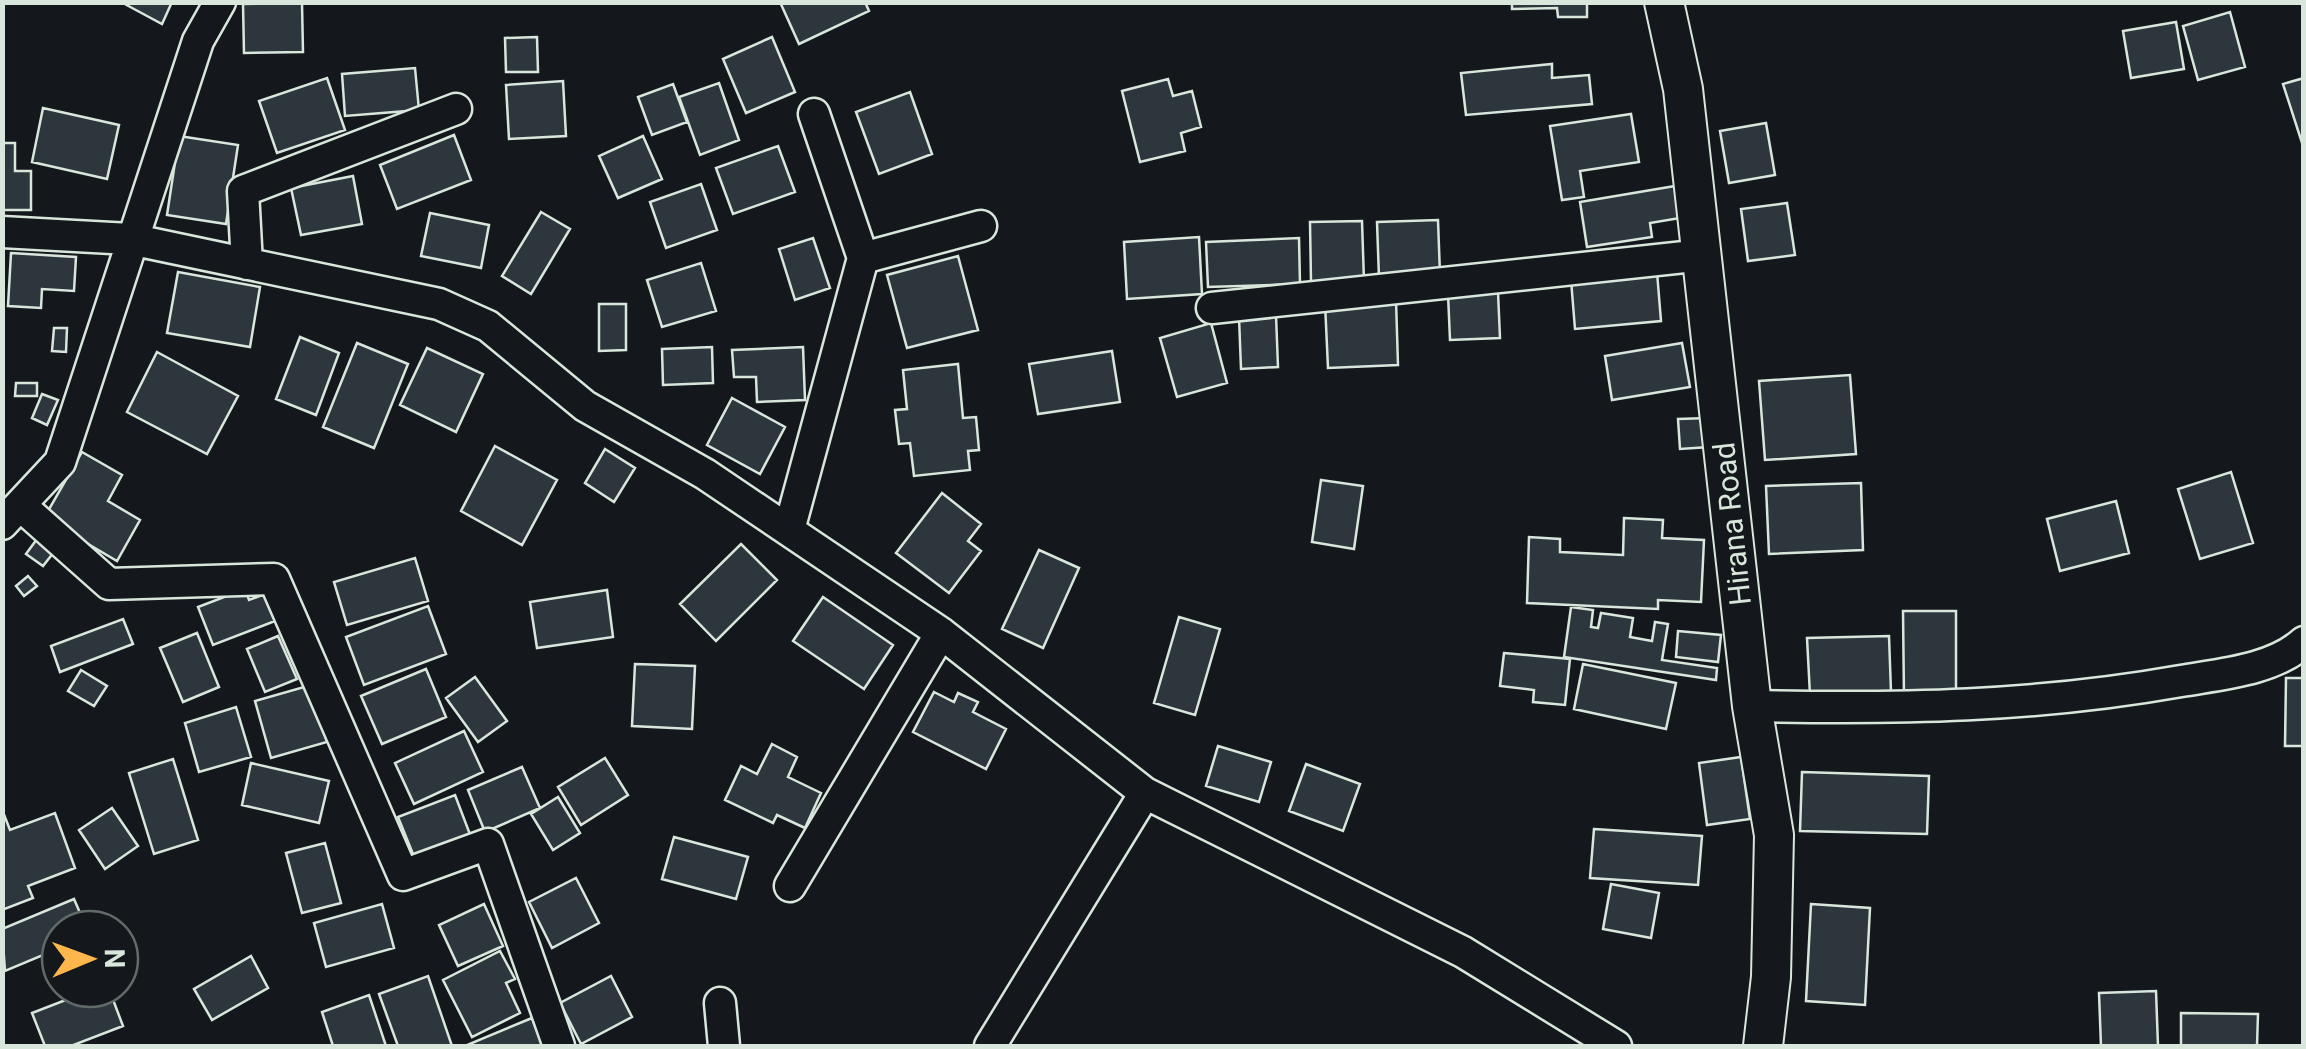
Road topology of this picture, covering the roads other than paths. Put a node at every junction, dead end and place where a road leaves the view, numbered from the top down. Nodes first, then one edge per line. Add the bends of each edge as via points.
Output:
1 (220, 2) edge
2 (1664, 2) edge
3 (456, 109) dead end
4 (814, 114) dead end
5 (981, 226) dead end
6 (2, 232) edge
7 (130, 239) junction
8 (1703, 255) junction
9 (864, 258) junction
10 (247, 264) junction
11 (1212, 308) dead end
12 (11, 514) edge
13 (789, 530) junction
14 (941, 633) junction
15 (2304, 642) edge
16 (1752, 706) junction
17 (1145, 793) junction
18 (790, 886) dead end
19 (720, 1003) dead end
20 (559, 1046) edge
21 (724, 1046) edge
22 (990, 1046) edge
23 (1616, 1046) edge
24 (1764, 1046) edge

1 - 7 street via 198,41
2 - 8 street, Hirana Road via 1684,89
3 - 10 street via 243,191
4 - 9 street
5 - 9 street
6 - 7 street
7 - 10 street
7 - 12 street via 60,462
8 - 11 street
8 - 16 street, Hirana Road
9 - 13 street
10 - 13 street via 439,304 488,326 584,406
12 - 20 street via 109,584 274,579 403,875 488,844
13 - 14 street
14 - 17 street
14 - 18 street
15 - 16 street via 2288,656 2226,674 2099,696 1925,710
16 - 24 street, Hirana Road via 1774,835
17 - 22 street
17 - 23 street via 1463,952
19 - 21 street

